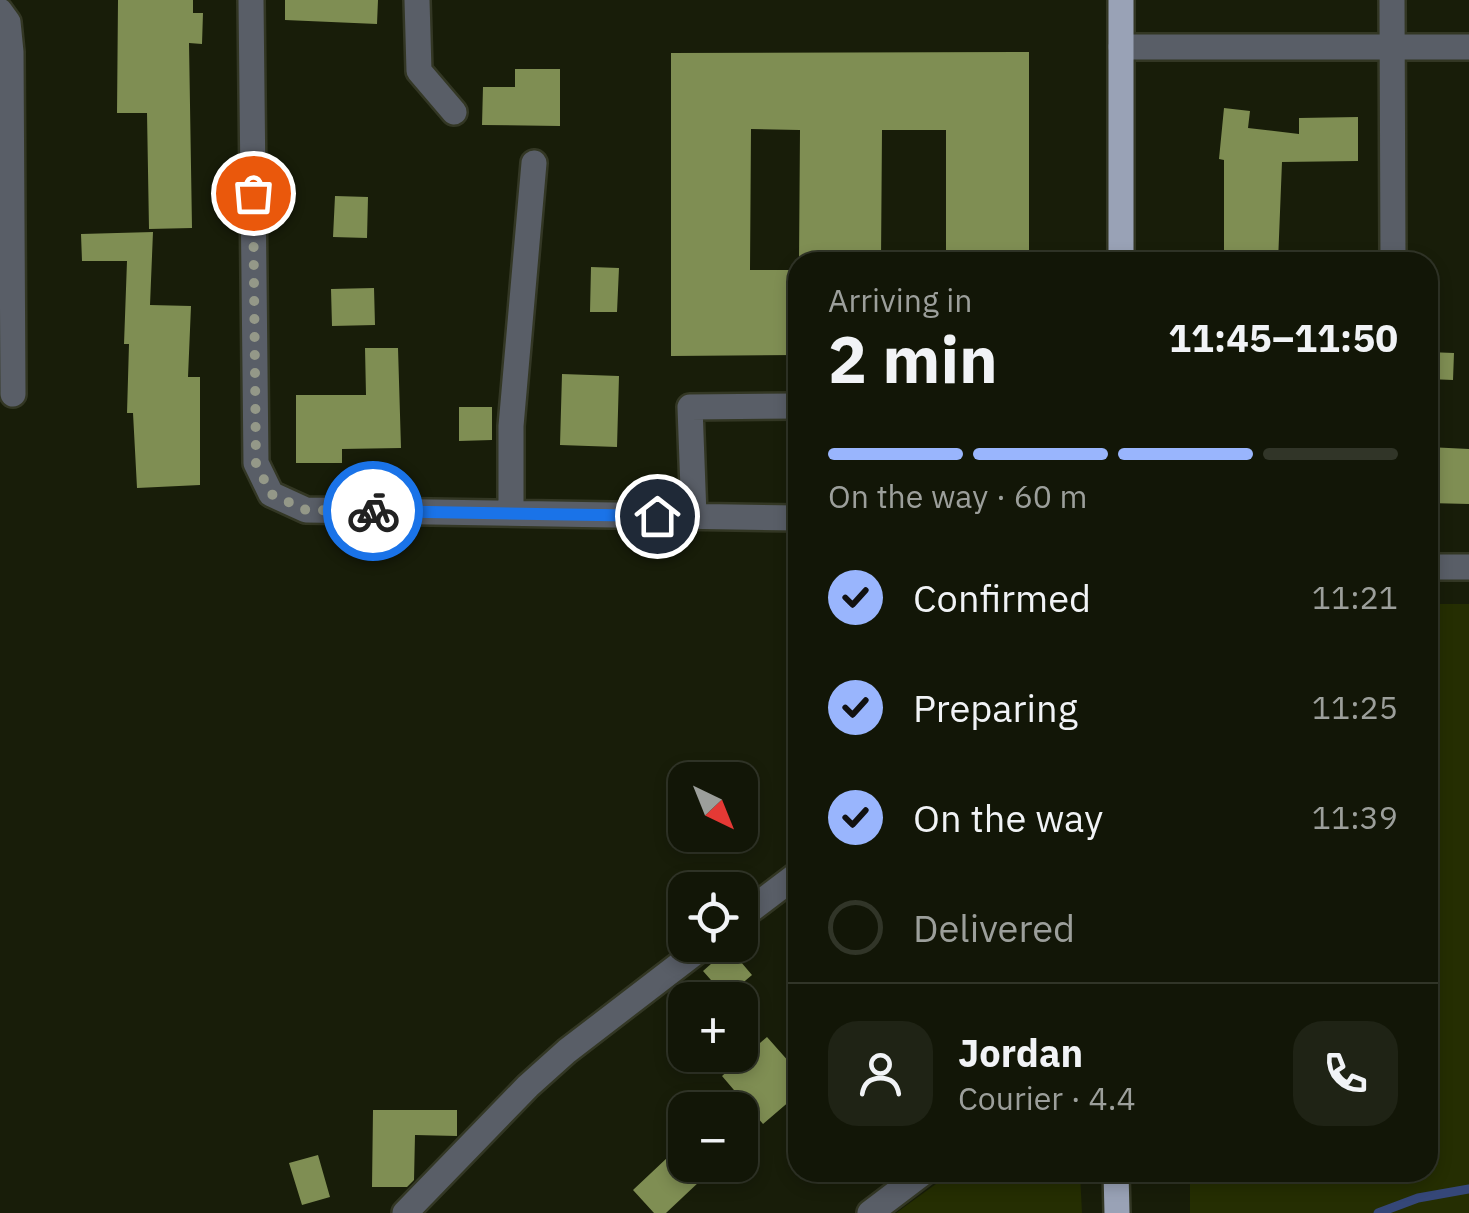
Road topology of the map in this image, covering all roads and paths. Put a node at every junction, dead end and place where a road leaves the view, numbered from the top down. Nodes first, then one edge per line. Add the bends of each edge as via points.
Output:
1 (252, 0) edge
2 (416, 0) edge
3 (1121, 0) edge
4 (1392, 0) edge
5 (0, 11) edge
6 (1121, 47) junction
7 (1392, 48) junction
8 (1469, 48) edge
9 (454, 112) dead end
10 (534, 163) dead end
11 (1121, 252) edge
12 (1393, 252) edge
13 (12, 394) dead end
14 (788, 406) edge
15 (511, 513) junction
16 (694, 516) junction
17 (788, 518) edge
18 (1438, 567) edge
19 (1469, 567) edge
20 (788, 882) edge
21 (758, 904) edge
22 (683, 962) edge
23 (911, 1182) edge
24 (1116, 1182) edge
25 (405, 1213) edge
26 (870, 1213) edge
27 (1116, 1213) edge

1 - 15 street via 256,463 271,494 306,510
2 - 9 street via 419,71
3 - 6 main road
4 - 7 street
5 - 13 street via 11,52
6 - 7 street
6 - 11 main road
7 - 8 street
7 - 12 street
10 - 15 street via 512,408
14 - 16 street via 690,407
15 - 16 street
16 - 17 street
18 - 19 street
20 - 21 street
22 - 25 street via 528,1086
23 - 26 street
24 - 27 main road

